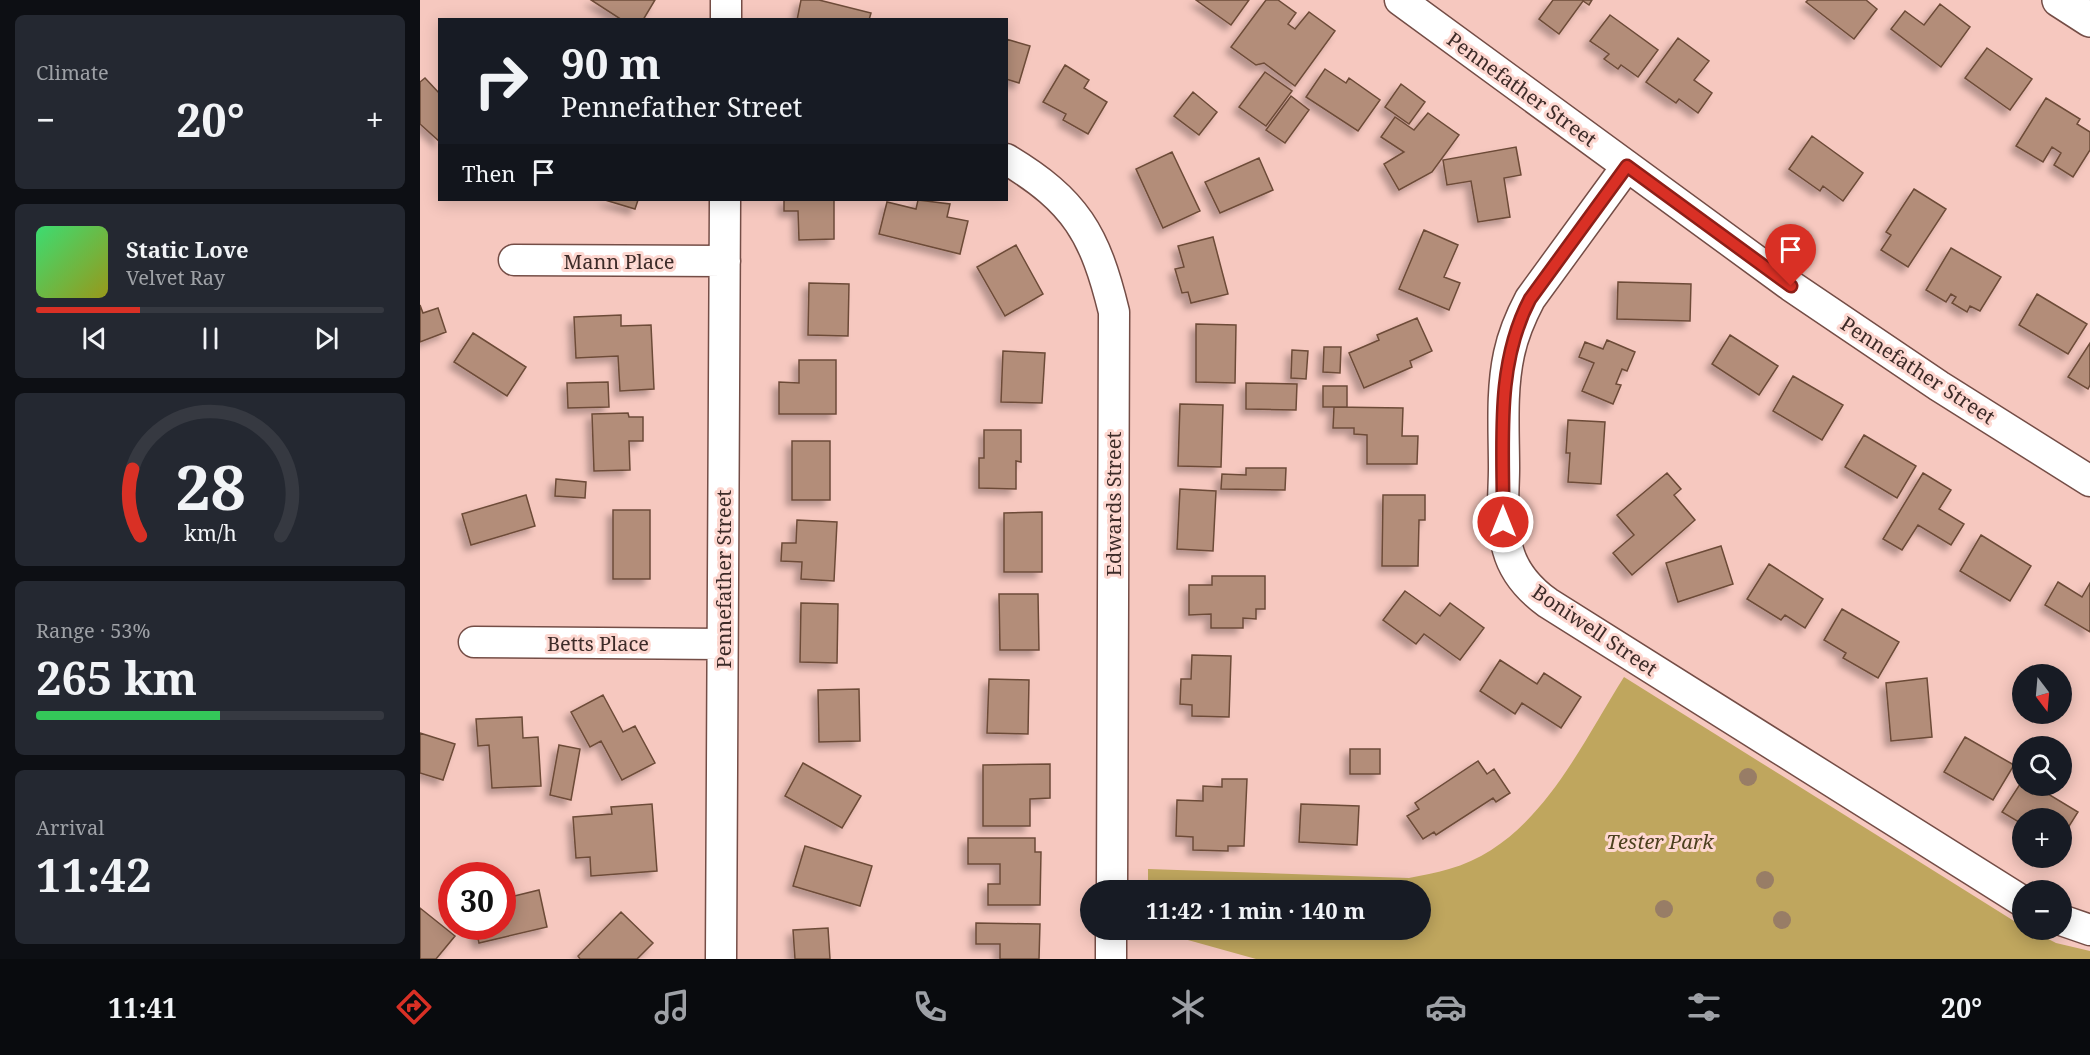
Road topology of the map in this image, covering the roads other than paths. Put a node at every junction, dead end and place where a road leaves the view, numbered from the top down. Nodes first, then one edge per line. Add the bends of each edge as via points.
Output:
1 (726, 0) edge
2 (1400, 0) edge
3 (2060, 0) edge
4 (726, 18) edge
5 (2090, 20) edge
6 (1008, 160) edge
7 (1627, 166) junction
8 (725, 201) edge
9 (514, 260) dead end
10 (725, 261) junction
11 (2090, 481) edge
12 (474, 642) dead end
13 (722, 644) junction
14 (1112, 880) edge
15 (2012, 895) edge
16 (2072, 924) edge
17 (2090, 930) edge
18 (1111, 940) edge
19 (721, 959) edge
20 (1111, 959) edge

1 - 4 street
2 - 7 street, Pennefather Street
3 - 5 street
6 - 14 street, Edwards Street via 1057,194 1084,228 1103,269 1114,312
7 - 11 street, Pennefather Street via 1791,286
7 - 15 street, Boniwell Street via 1530,299 1509,354 1504,395 1503,522 1508,550 1519,575 1537,596
8 - 10 street, Pennefather Street
9 - 10 street, Mann Place
10 - 13 street, Pennefather Street
12 - 13 street, Betts Place
13 - 19 street, Pennefather Street
16 - 17 street
18 - 20 street

